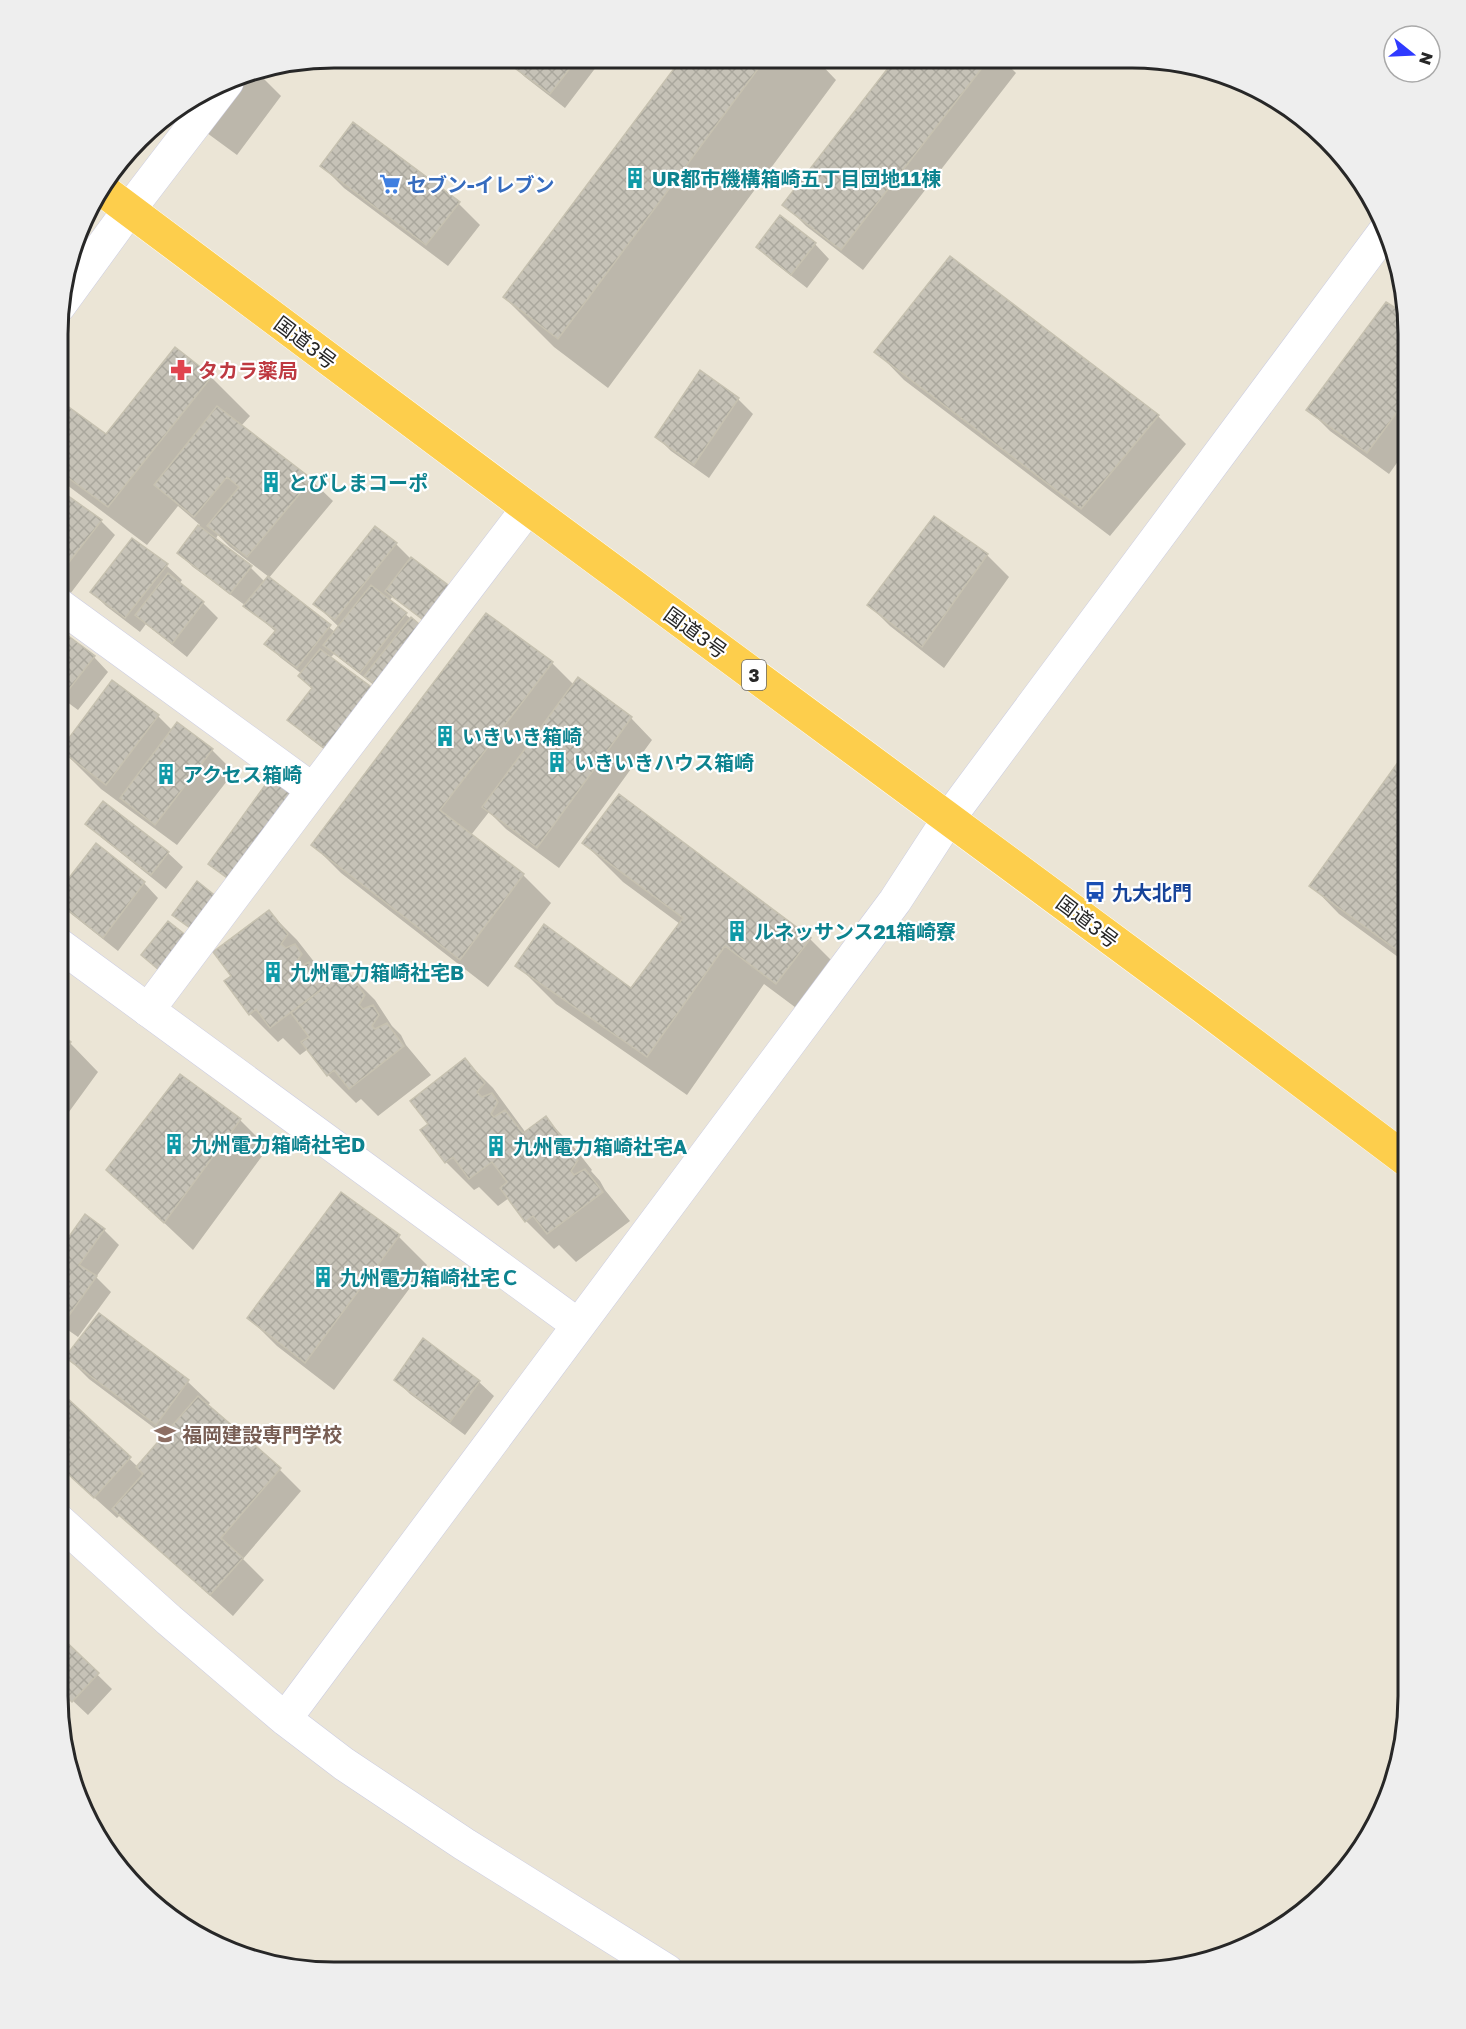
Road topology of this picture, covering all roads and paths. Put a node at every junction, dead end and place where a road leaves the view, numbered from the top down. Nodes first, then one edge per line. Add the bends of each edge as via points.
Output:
1 (218, 94) edge
2 (107, 194) edge
3 (129, 210) junction
4 (1380, 238) edge
5 (72, 288) edge
6 (528, 508) junction
7 (68, 612) edge
8 (313, 790) junction
9 (949, 818) junction
10 (68, 951) edge
11 (148, 1010) junction
12 (1398, 1154) edge
13 (578, 1325) junction
14 (68, 1529) edge
15 (285, 1719) junction
16 (653, 1962) edge

1 - 3 street
2 - 3 highway, 国道3号 / 3
3 - 5 street
3 - 6 highway, 国道3号 / 3
4 - 9 street
6 - 8 street
6 - 9 highway, 国道3号 / 3
7 - 8 street
8 - 11 street
9 - 12 highway, 国道3号 / 3
9 - 13 street via 895,901
10 - 11 street
11 - 13 street
13 - 15 street
14 - 15 street
15 - 16 street via 401,1803

